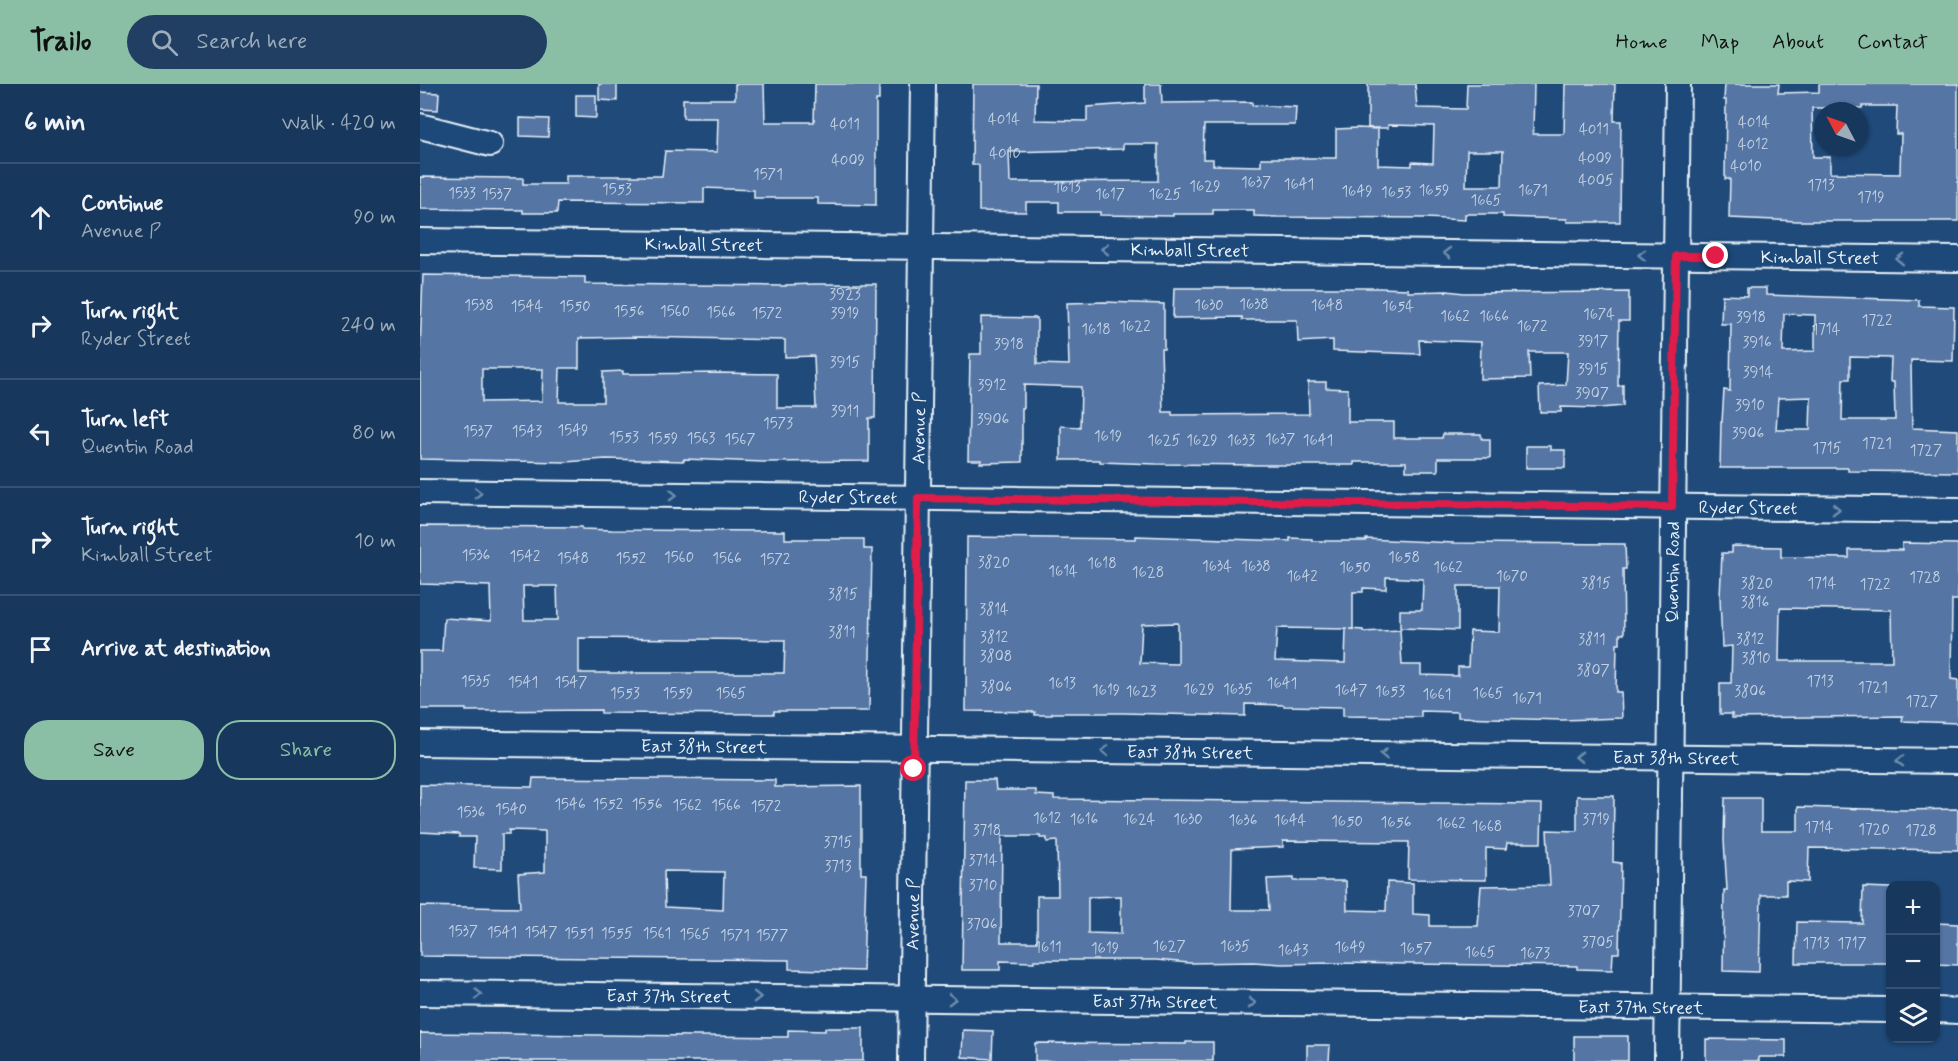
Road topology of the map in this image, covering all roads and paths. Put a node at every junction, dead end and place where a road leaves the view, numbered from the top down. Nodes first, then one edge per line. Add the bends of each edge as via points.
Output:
1 (923, 84) edge
2 (1678, 84) edge
3 (420, 126) edge
4 (490, 144) dead end
5 (420, 241) edge
6 (921, 247) junction
7 (1676, 256) junction
8 (1958, 259) edge
9 (420, 492) edge
10 (918, 498) junction
11 (1672, 507) junction
12 (1958, 510) edge
13 (420, 743) edge
14 (915, 748) junction
15 (1670, 758) junction
16 (1958, 761) edge
17 (420, 993) edge
18 (912, 998) junction
19 (1667, 1008) junction
20 (1886, 1010) edge
21 (1940, 1010) edge
22 (1958, 1011) edge
23 (911, 1061) edge
24 (1667, 1061) edge

1 - 6 street, Avenue P
2 - 7 street, Quentin Road
3 - 4 street
5 - 6 street, Kimball Street
7 -> 6 street, Kimball Street
6 - 10 street, Avenue P
8 -> 7 street, Kimball Street
7 - 11 street, Quentin Road
9 -> 10 street, Ryder Street
10 - 11 street, Ryder Street
10 - 14 street, Avenue P
11 -> 12 street, Ryder Street
11 - 15 street, Quentin Road
13 - 14 street, East 38th Street
15 -> 14 street, East 38th Street
14 - 18 street, Avenue P
16 -> 15 street, East 38th Street
15 - 19 street, Quentin Road
17 -> 18 street, East 37th Street
18 -> 19 street, East 37th Street
18 - 23 street, Avenue P
19 - 20 street, East 37th Street
19 - 24 street, Quentin Road
21 - 22 street

